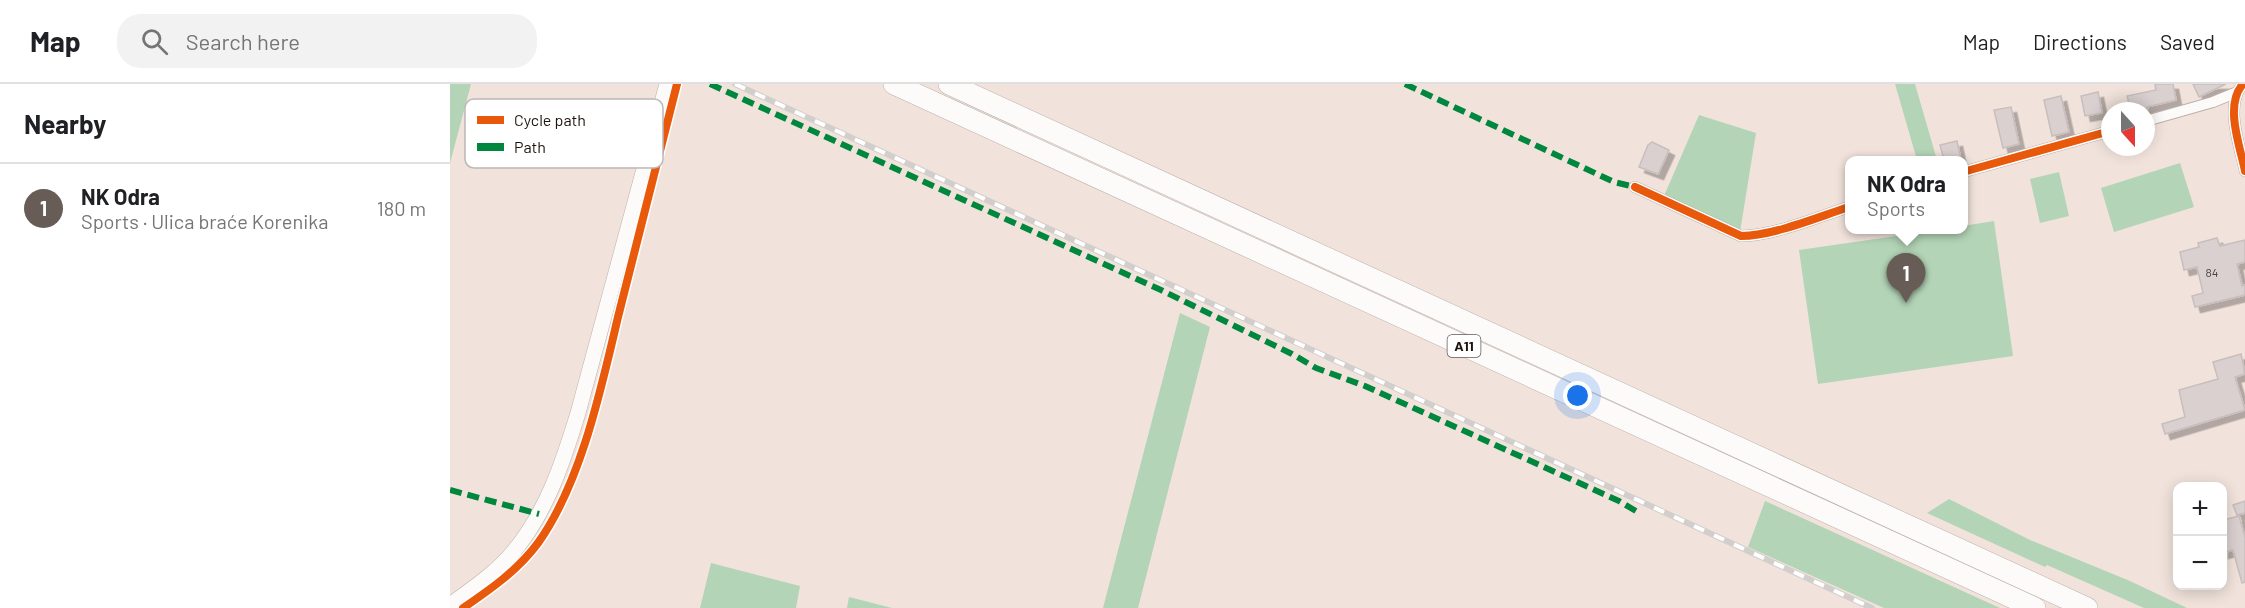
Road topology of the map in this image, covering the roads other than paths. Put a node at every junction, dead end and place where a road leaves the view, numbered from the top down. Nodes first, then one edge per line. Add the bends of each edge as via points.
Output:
1 (667, 84) edge
2 (894, 84) edge
3 (949, 84) edge
4 (2239, 88) edge
5 (663, 100) edge
6 (2155, 118) edge
7 (2101, 134) edge
8 (646, 168) edge
9 (1968, 171) edge
10 (2245, 171) edge
11 (1635, 187) dead end
12 (1845, 208) edge
13 (450, 605) edge
14 (2035, 608) edge
15 (2087, 608) edge

1 - 5 main road
2 - 14 highway, A11
3 - 15 highway, A11
4 - 6 street via 2213,102
4 - 10 street via 2234,110
7 - 9 street
8 - 13 main road via 578,413 549,495 513,553
11 - 12 street via 1741,236 1769,232

